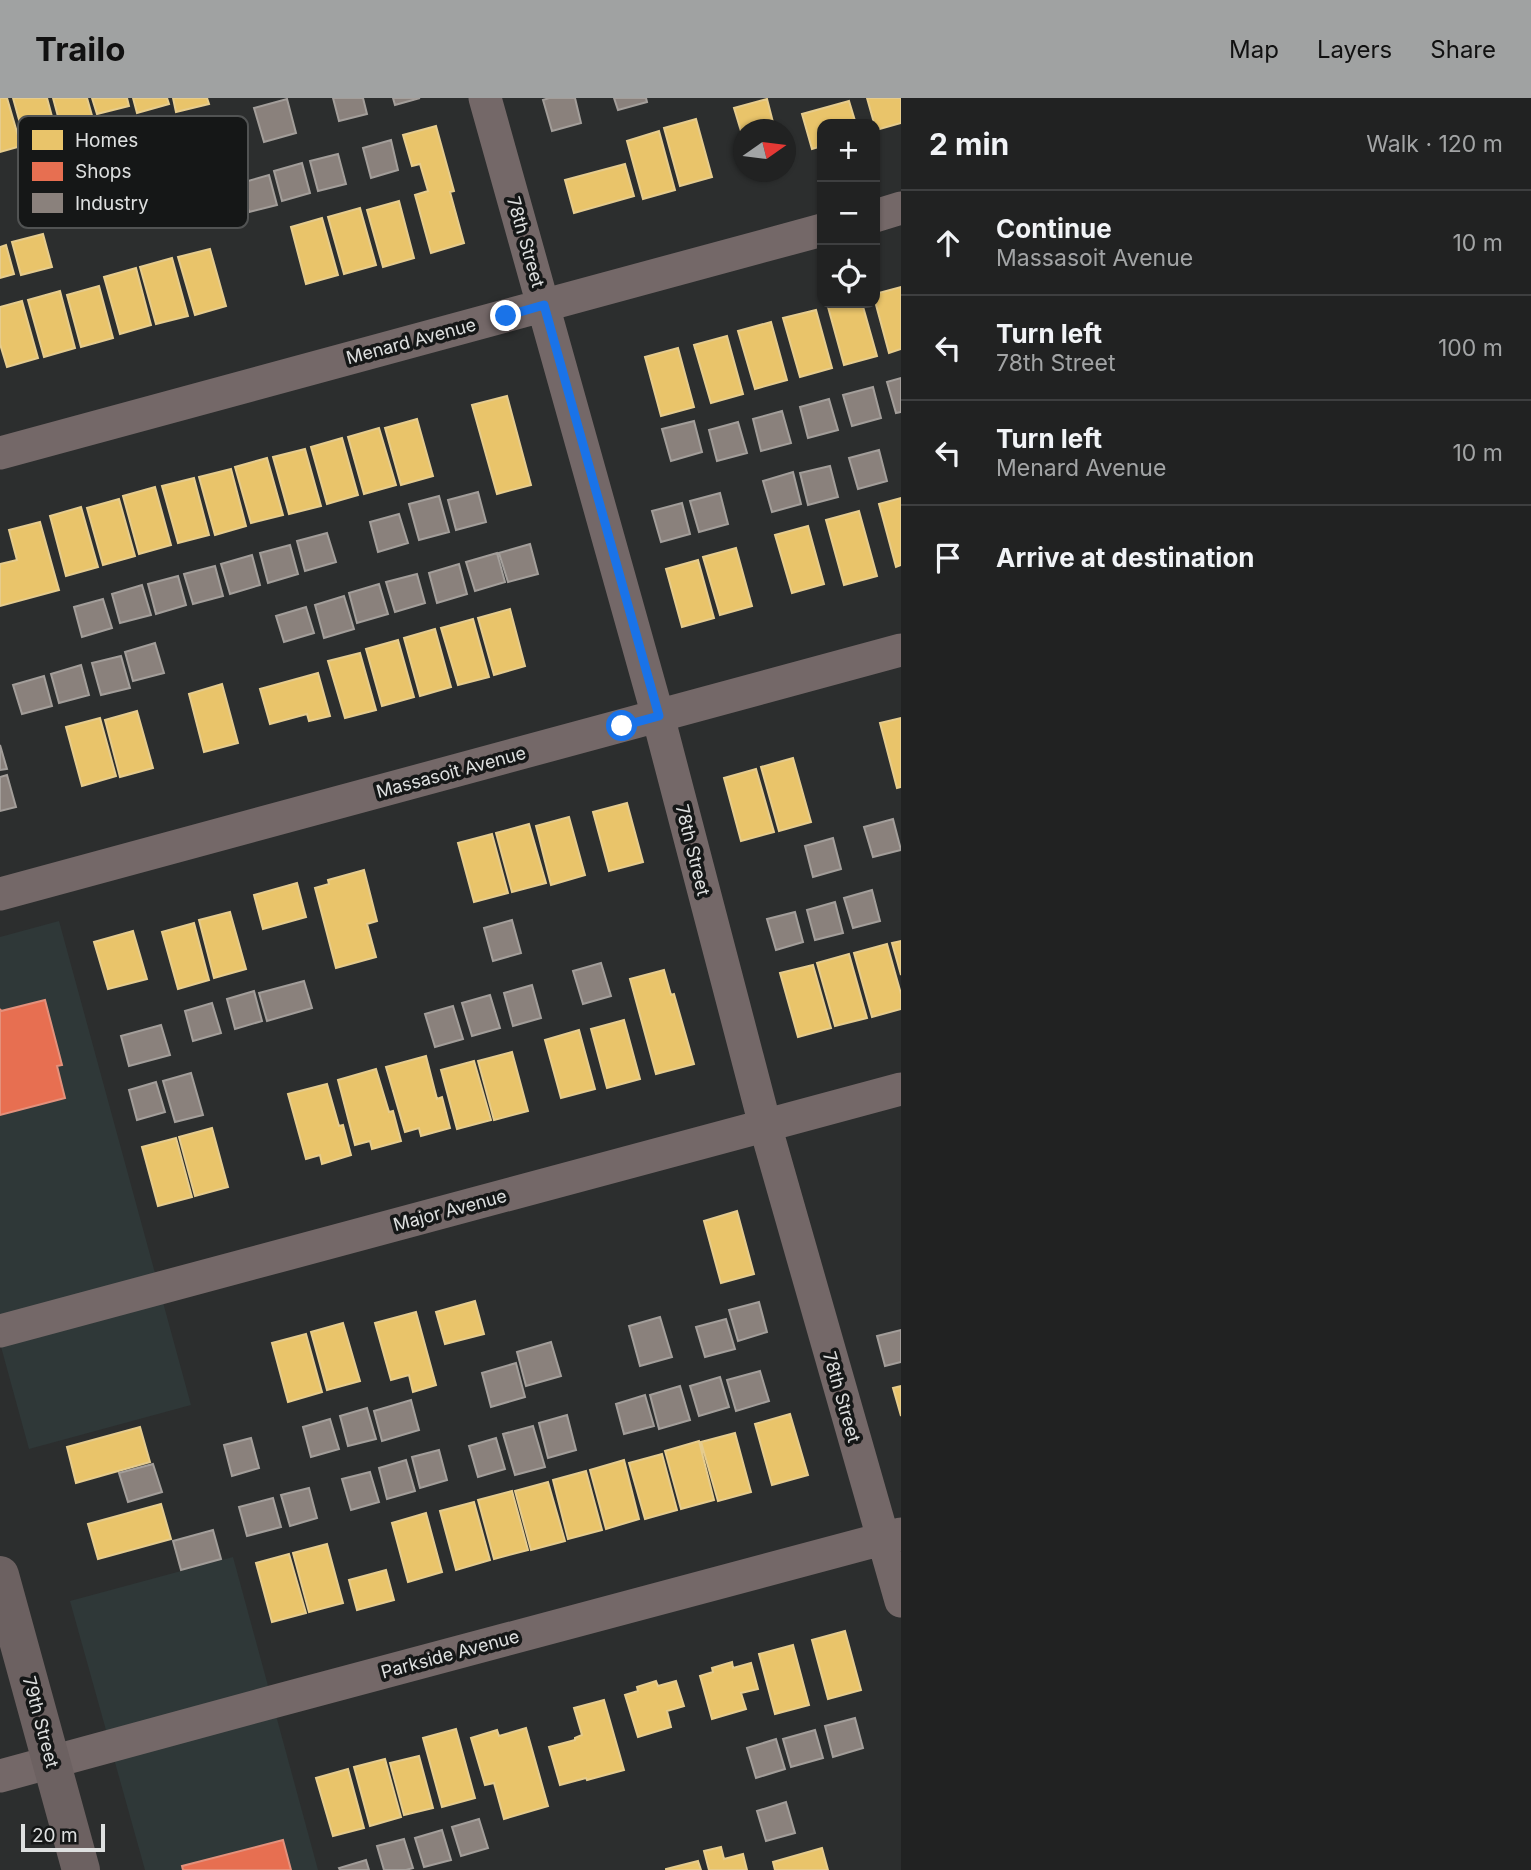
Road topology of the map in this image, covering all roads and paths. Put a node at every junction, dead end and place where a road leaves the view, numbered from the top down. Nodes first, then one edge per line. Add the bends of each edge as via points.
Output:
1 (485, 98) edge
2 (901, 208) edge
3 (880, 214) edge
4 (817, 231) edge
5 (544, 305) junction
6 (0, 453) edge
7 (901, 650) edge
8 (659, 716) junction
9 (0, 894) edge
10 (901, 1088) edge
11 (765, 1125) junction
12 (0, 1331) edge
13 (892, 1537) edge
14 (0, 1575) edge
15 (901, 1601) edge
16 (51, 1761) junction
17 (0, 1776) edge
18 (81, 1870) edge

1 - 5 street, 78th Street
2 - 3 street
4 - 5 street, Menard Avenue
5 - 6 street, Menard Avenue
5 - 8 street, 78th Street
7 - 8 street, Massasoit Avenue
8 - 9 street, Massasoit Avenue
8 - 11 street, 78th Street
10 - 11 street, Major Avenue
11 - 12 street, Major Avenue
11 - 13 street, 78th Street
13 - 15 street, 78th Street
13 - 16 street, Parkside Avenue
14 - 16 main road, 79th Street
16 - 17 street, Parkside Avenue
16 - 18 main road, 79th Street

